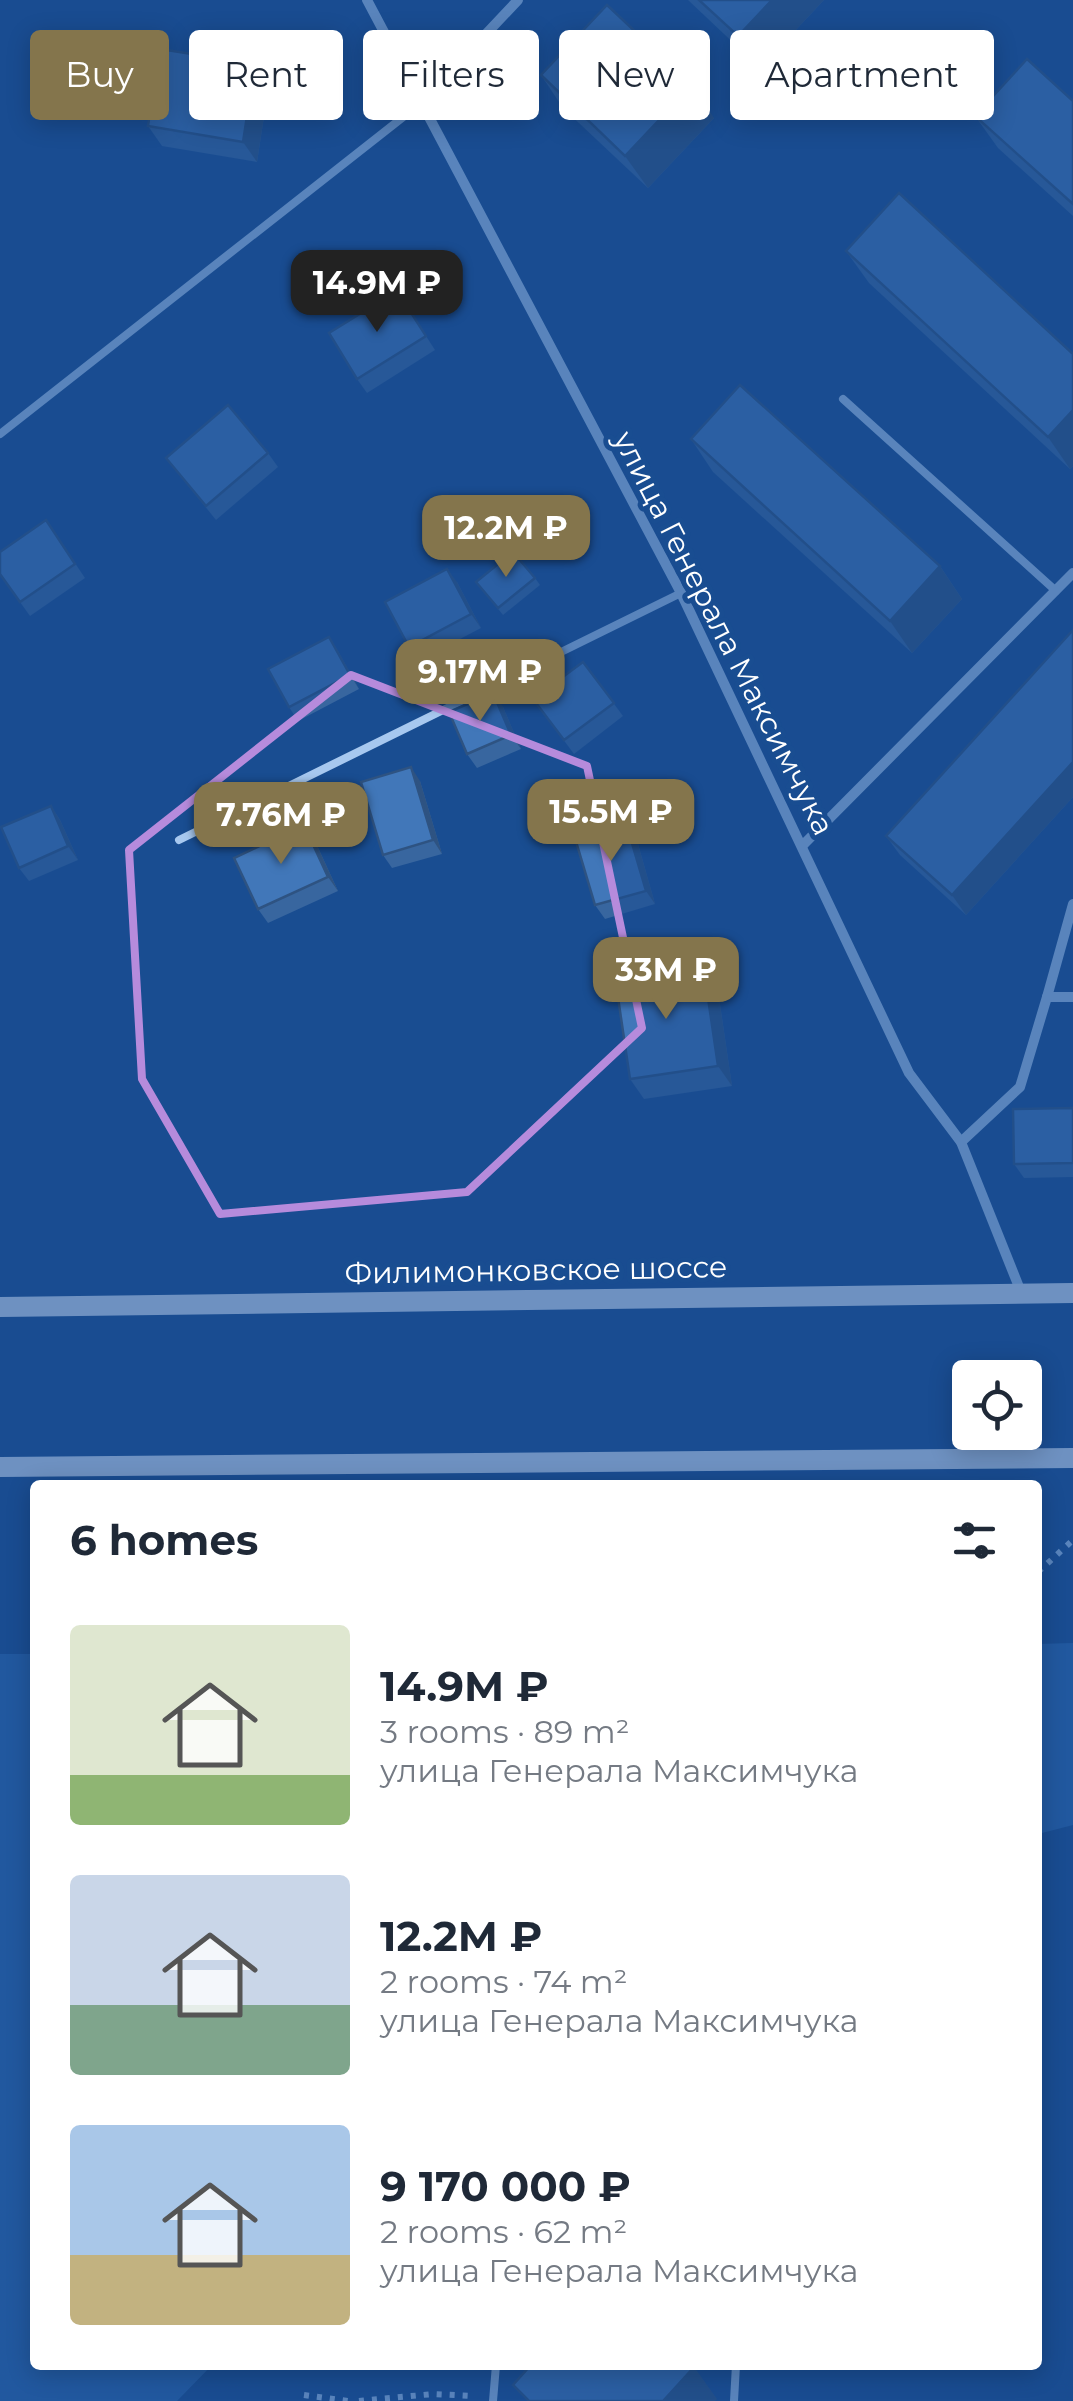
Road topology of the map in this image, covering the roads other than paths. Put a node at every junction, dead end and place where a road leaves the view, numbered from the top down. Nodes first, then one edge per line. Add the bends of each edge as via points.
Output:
1 (368, 0) edge
2 (518, 0) edge
3 (383, 30) edge
4 (490, 30) edge
5 (401, 120) edge
6 (430, 120) edge
7 (842, 399) dead end
8 (0, 434) edge
9 (1073, 573) edge
10 (1056, 591) junction
11 (681, 593) junction
12 (179, 840) dead end
13 (803, 845) junction
14 (1073, 904) edge
15 (1073, 997) edge
16 (1047, 998) junction
17 (961, 1142) junction
18 (1073, 1293) edge
19 (1022, 1294) junction
20 (0, 1307) edge
21 (1073, 1458) edge
22 (0, 1467) edge
23 (496, 2370) edge
24 (736, 2370) edge
25 (493, 2399) edge
26 (734, 2401) edge

1 - 3 street, улица Генерала Максимчука
2 - 4 street
5 - 8 lane
6 - 11 street, улица Генерала Максимчука
7 - 10 lane
9 - 10 street
10 - 13 street
11 - 12 lane
11 - 13 street, улица Генерала Максимчука
13 - 17 street, улица Генерала Максимчука via 909,1074
14 - 16 street
15 - 16 street
16 - 17 street via 1020,1087
17 - 19 street, улица Генерала Максимчука
18 - 19 main road, Филимонковское шоссе
19 - 20 main road, Филимонковское шоссе
21 - 22 main road
23 - 25 lane
24 - 26 lane

